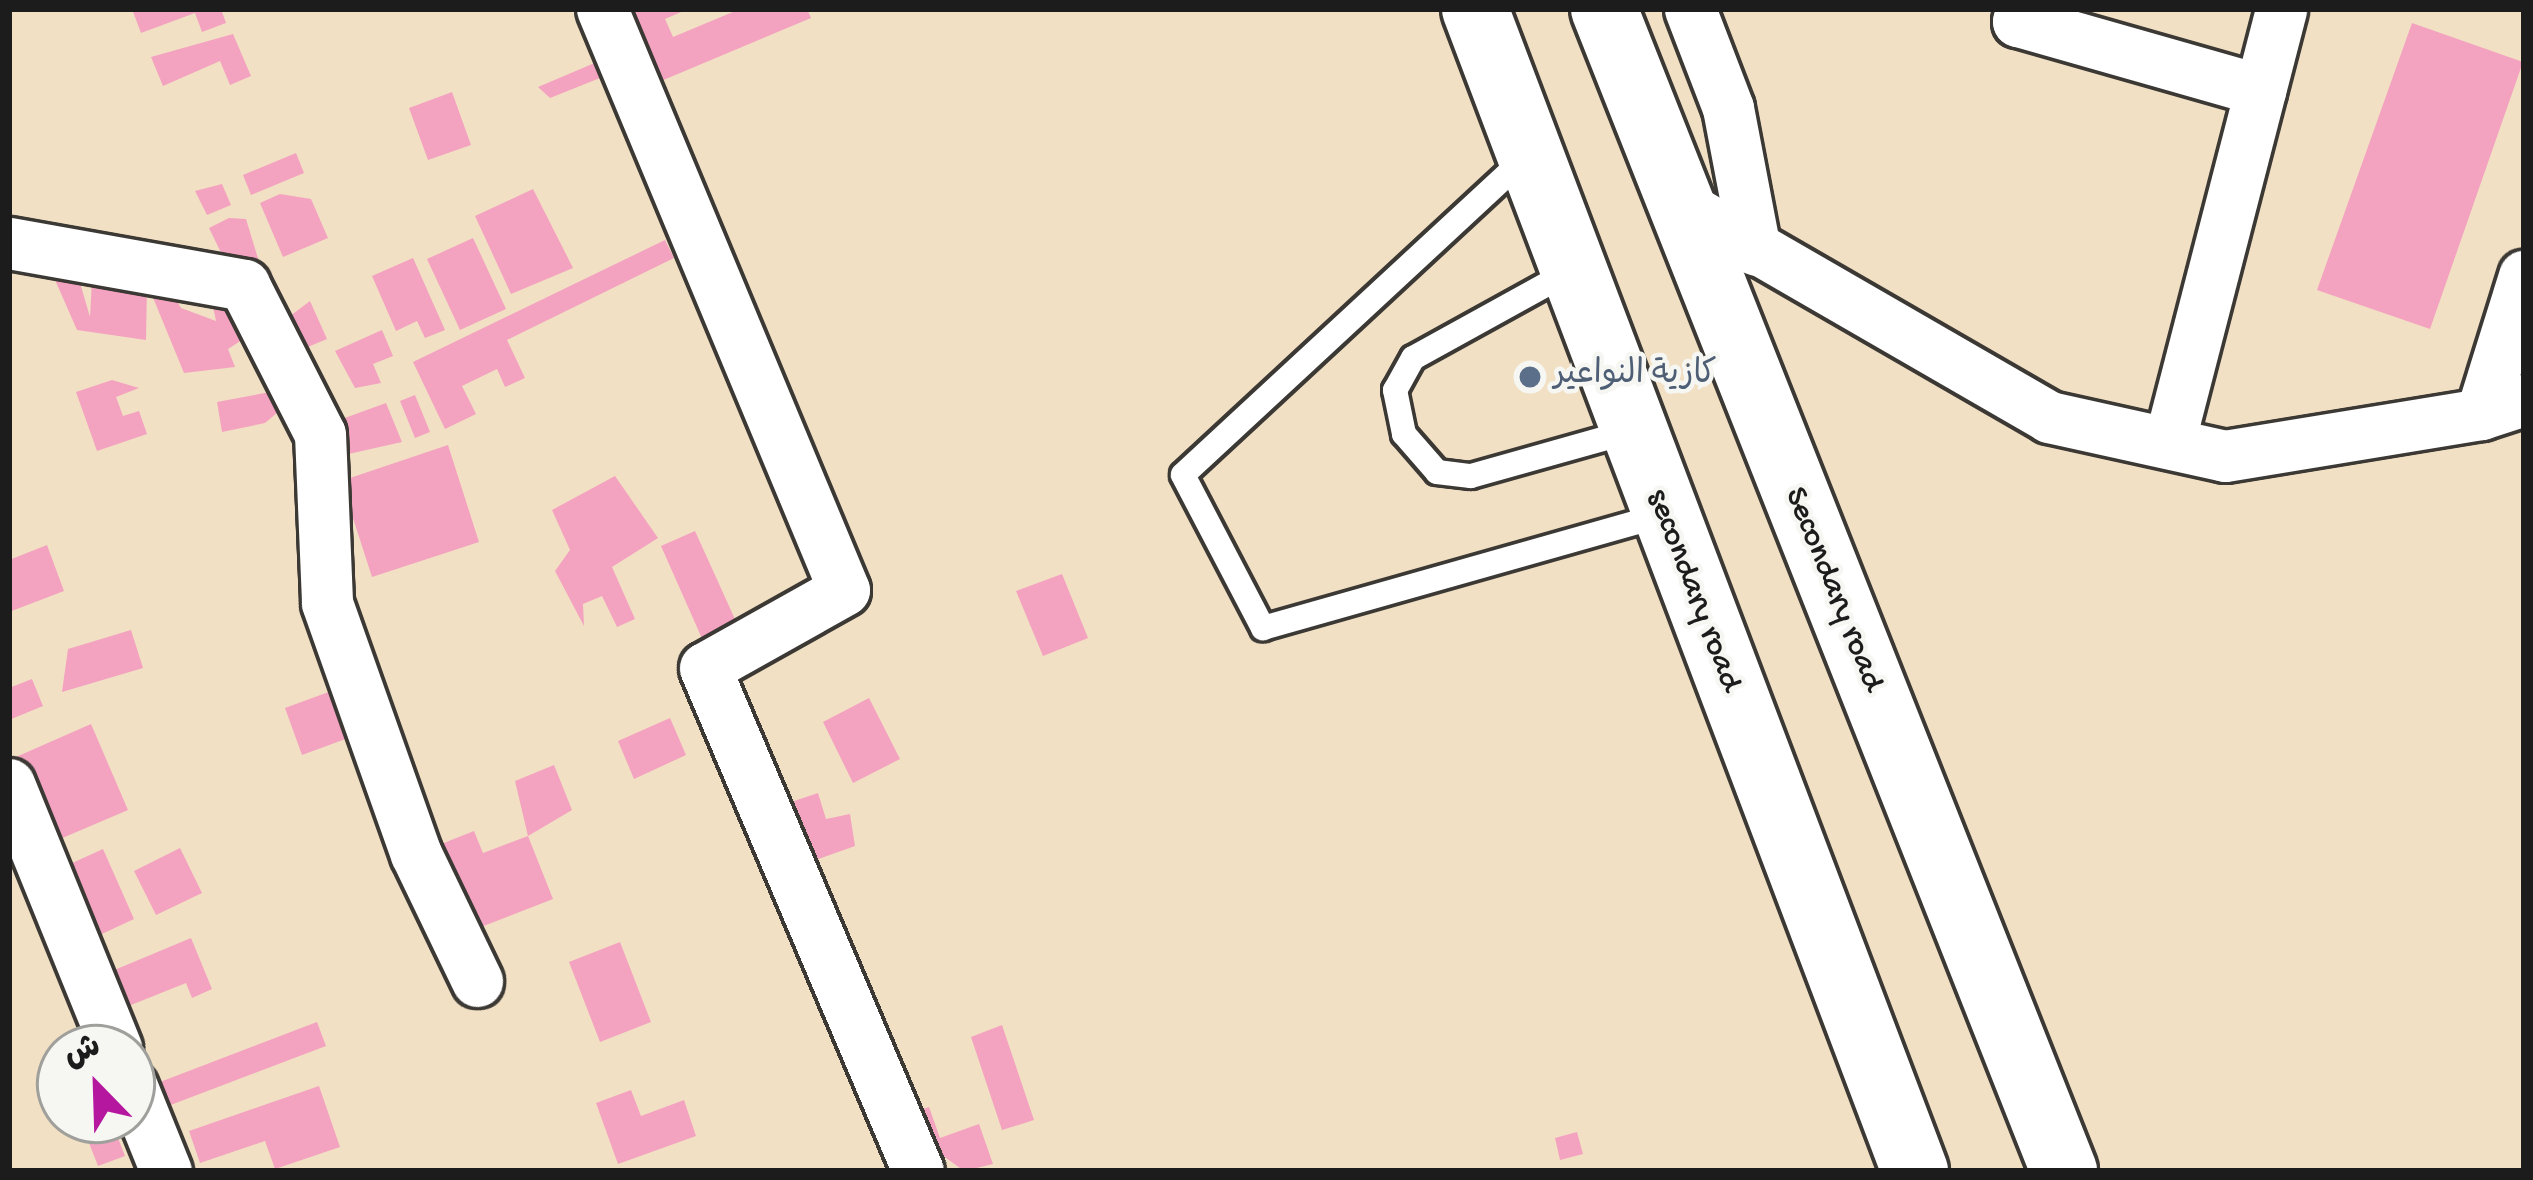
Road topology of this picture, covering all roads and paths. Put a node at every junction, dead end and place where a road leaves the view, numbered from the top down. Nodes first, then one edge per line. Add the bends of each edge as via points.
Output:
1 (602, 9) edge
2 (1475, 9) edge
3 (1604, 9) edge
4 (1690, 9) edge
5 (2022, 9) edge
6 (2281, 9) edge
7 (2260, 90) junction
8 (1525, 158) junction
9 (1678, 202) junction
10 (9, 243) edge
11 (1755, 249) junction
12 (1569, 272) junction
13 (2524, 276) edge
14 (2502, 407) edge
15 (1630, 431) junction
16 (2169, 443) junction
17 (1662, 515) junction
18 (9, 784) edge
19 (477, 981) dead end
20 (106, 1024) edge
21 (919, 1171) edge
22 (1915, 1171) edge
23 (2064, 1171) edge

1 - 21 street via 844,590 705,668
2 - 8 main road, secondary road
3 - 9 main road, Secondary road
4 - 11 street via 1728,108
5 - 7 street via 2018,22
6 - 7 street
7 - 16 street
8 - 12 main road, secondary road
8 - 17 lane via 1183,475 1263,628
9 - 11 street
9 - 23 main road, Secondary road
10 - 19 street via 244,285 320,434 327,603 424,876
11 - 16 street via 2049,417
12 - 15 main road, secondary road
12 - 15 lane via 1413,358 1395,390 1404,434 1437,472 1471,476
13 - 14 street
14 - 16 street via 2225,456
15 - 17 main road, secondary road
17 - 22 main road, secondary road
18 - 20 street

